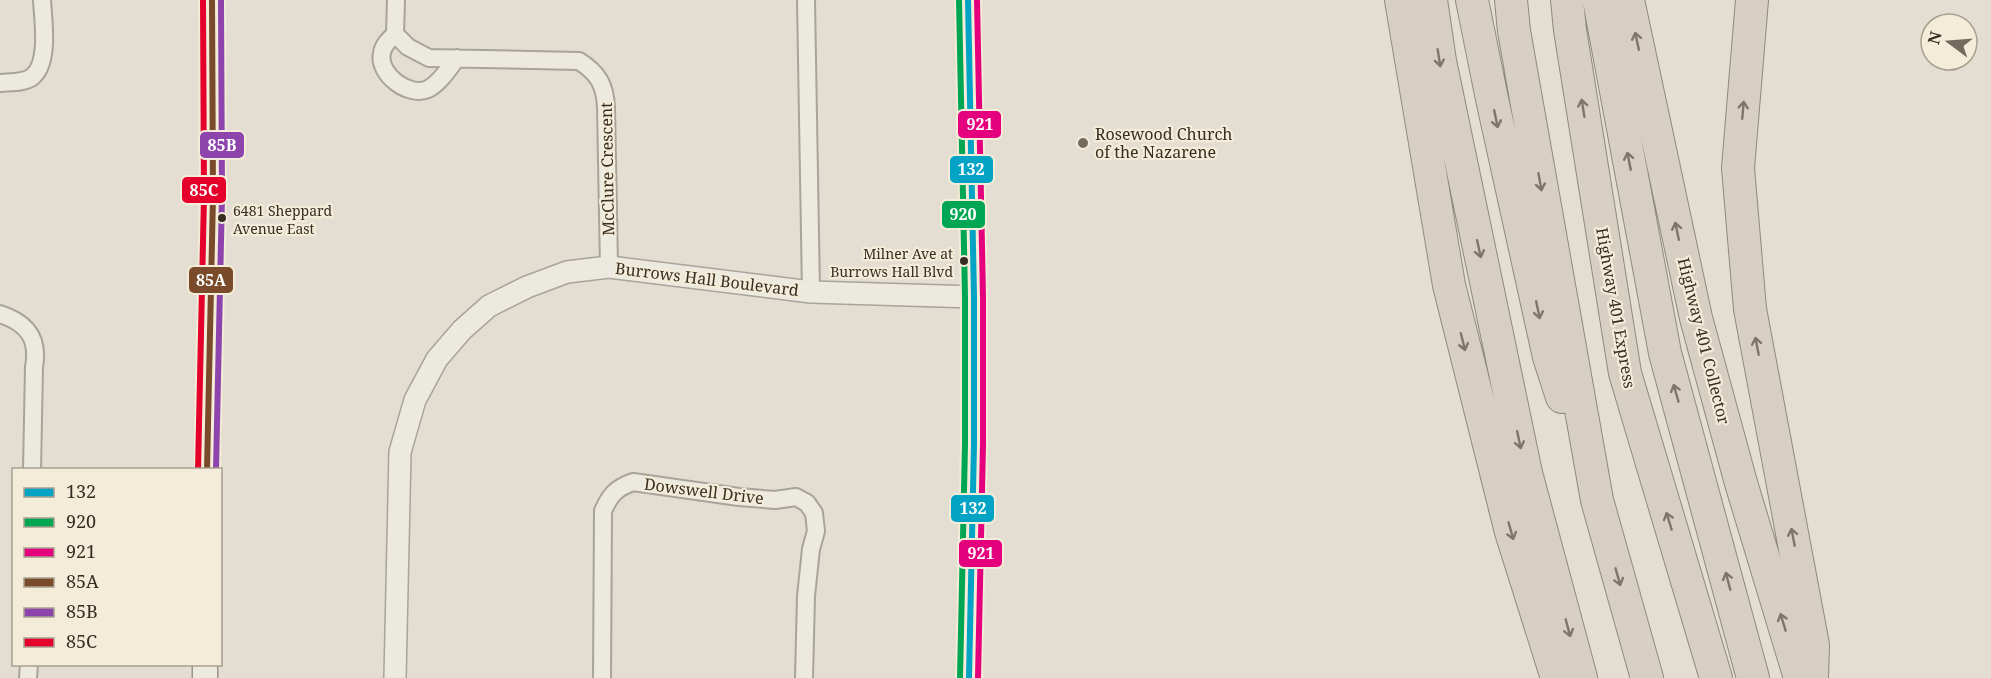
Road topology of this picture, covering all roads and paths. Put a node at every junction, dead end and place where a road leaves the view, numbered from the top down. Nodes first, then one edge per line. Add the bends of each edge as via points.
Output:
1 (42, 0) edge
2 (212, 0) edge
3 (396, 0) edge
4 (806, 0) edge
5 (968, 0) edge
6 (1382, 0) edge
7 (1401, 0) edge
8 (1431, 0) edge
9 (1472, 0) edge
10 (1511, 0) edge
11 (1567, 0) edge
12 (1599, 0) edge
13 (1628, 0) edge
14 (1752, 0) edge
15 (395, 34) junction
16 (457, 58) junction
17 (0, 83) edge
18 (609, 267) junction
19 (1449, 285) junction
20 (811, 292) junction
21 (974, 297) junction
22 (0, 314) edge
23 (32, 468) edge
24 (207, 468) edge
25 (1597, 500) junction
26 (395, 678) edge
27 (602, 678) edge
28 (804, 678) edge
29 (969, 678) edge
30 (1557, 678) edge
31 (1581, 678) edge
32 (1647, 678) edge
33 (1716, 678) edge
34 (1754, 678) edge
35 (1800, 678) edge
36 (1812, 678) edge

1 - 17 street via 40,67 32,77
2 - 24 main road via 213,196
3 - 15 street
4 - 20 street
5 - 21 main road
6 - 19 highway via 1430,250
7 - 19 highway
8 -> 31 highway via 1440,61 1526,473
9 -> 25 highway via 1549,357
10 -> 25 highway
33 -> 11 highway, Highway 401 Express via 1625,373
34 -> 12 highway via 1665,353
35 -> 13 highway, Highway 401 Collector via 1696,318
36 -> 14 highway via 1813,645 1750,309 1738,168
15 - 16 street, McClure Crescent via 408,48 429,58
15 - 16 street via 382,52 381,64 386,74 414,91 428,90
16 - 18 street, McClure Crescent via 579,61 594,71 606,100
18 - 20 street, Burrows Hall Boulevard
18 - 26 street, Burrows Hall Boulevard via 567,272 489,306 437,359 415,400 400,452
19 -> 30 highway via 1511,532
20 - 21 street, Burrows Hall Boulevard
21 - 29 main road
22 - 23 street via 28,330 37,351
25 -> 32 highway
27 - 28 street, Dowswell Drive via 603,511 611,493 633,482 748,498 796,497 807,503 814,513 816,531 806,596

